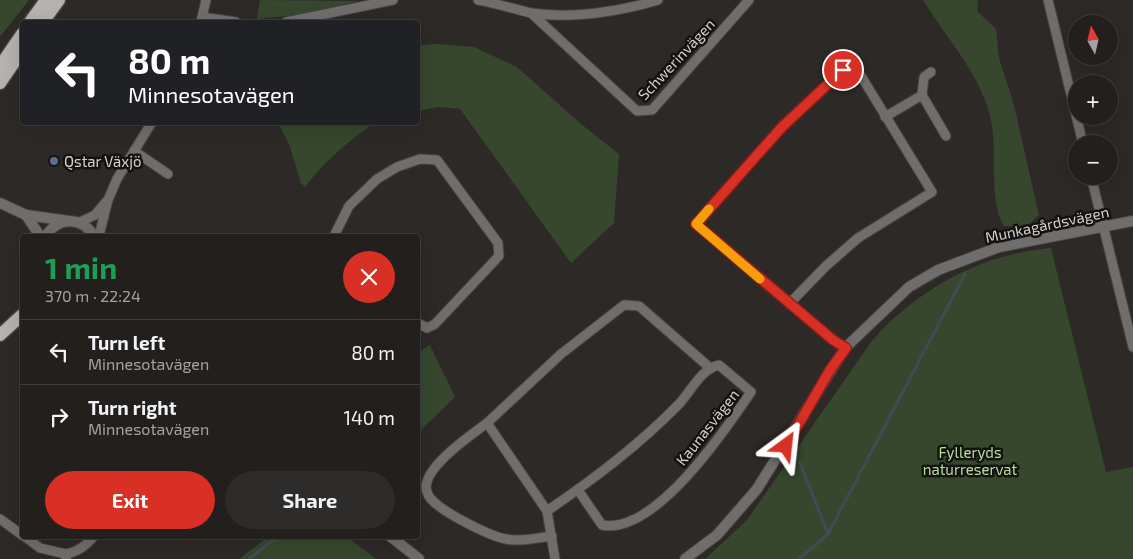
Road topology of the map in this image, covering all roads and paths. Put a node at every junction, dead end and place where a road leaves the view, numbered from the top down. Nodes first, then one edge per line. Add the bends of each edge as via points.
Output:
1 (46, 0) edge
2 (59, 0) edge
3 (206, 0) edge
4 (393, 0) edge
5 (478, 0) edge
6 (658, 0) edge
7 (749, 0) edge
8 (1048, 0) edge
9 (531, 13) junction
10 (31, 20) edge
11 (44, 20) edge
12 (201, 20) edge
13 (296, 20) edge
14 (20, 37) edge
15 (20, 54) edge
16 (0, 66) edge
17 (931, 72) dead end
18 (0, 83) edge
19 (922, 95) junction
20 (885, 117) junction
21 (150, 125) edge
22 (1081, 135) edge
23 (946, 136) dead end
24 (134, 151) junction
25 (168, 174) dead end
26 (1093, 185) edge
27 (108, 200) junction
28 (0, 203) edge
29 (26, 215) junction
30 (1133, 221) edge
31 (73, 222) junction
32 (1103, 227) junction
33 (39, 234) edge
34 (48, 234) edge
35 (92, 234) edge
36 (100, 234) edge
37 (339, 234) edge
38 (790, 304) junction
39 (20, 317) edge
40 (420, 324) edge
41 (0, 335) edge
42 (1133, 347) edge
43 (846, 348) junction
44 (709, 367) junction
45 (487, 423) junction
46 (578, 490) junction
47 (548, 511) junction
48 (0, 519) edge
49 (20, 534) edge
50 (552, 536) junction
51 (27, 539) edge
52 (91, 539) edge
53 (394, 539) edge
54 (66, 556) edge
55 (419, 559) edge
56 (555, 559) edge
57 (685, 559) edge

1 - 10 main road
2 - 11 main road
3 - 12 street
4 - 13 street
5 - 9 street, Schwerinvägen
6 - 9 street, Schwerinvägen via 606,11
7 - 9 street, Schwerinvägen via 652,110 644,112 637,111
8 - 22 street
14 - 16 main road
15 - 18 main road
17 - 19 street via 924,77
19 - 20 street
19 - 23 street
20 - 38 street via 932,192 858,238
20 - 38 street via 858,71 843,70 782,127 696,224
21 - 24 street
24 - 25 street
24 - 27 street
26 - 32 street
27 - 31 street via 95,215
27 - 36 street
28 - 29 street
29 - 31 street
29 - 33 street
30 - 32 street, Munkagårdsvägen
31 - 34 street via 56,225
31 - 35 street
32 - 42 street
32 - 43 street, Munkagårdsvägen via 999,247 938,270 909,287
37 - 40 street via 349,206 377,179 420,159 437,160 498,244 499,256 435,324 426,328
38 - 43 street
39 - 41 main road
43 - 57 street, Munkagårdsvägen via 757,489 717,534
44 - 45 street, Kaunasvägen via 639,306 624,305 561,354
44 - 46 street via 649,433
44 - 46 street, Kaunasvägen via 719,365 751,392 707,454 671,492 640,515 610,527 602,525
45 - 47 street
45 - 50 street, Kaunasvägen via 435,468 427,480 426,488 431,499 487,533 504,539 518,541
46 - 47 street
47 - 50 street
48 - 49 street
50 - 56 street
51 - 54 street via 40,548
52 - 54 street
53 - 55 street

